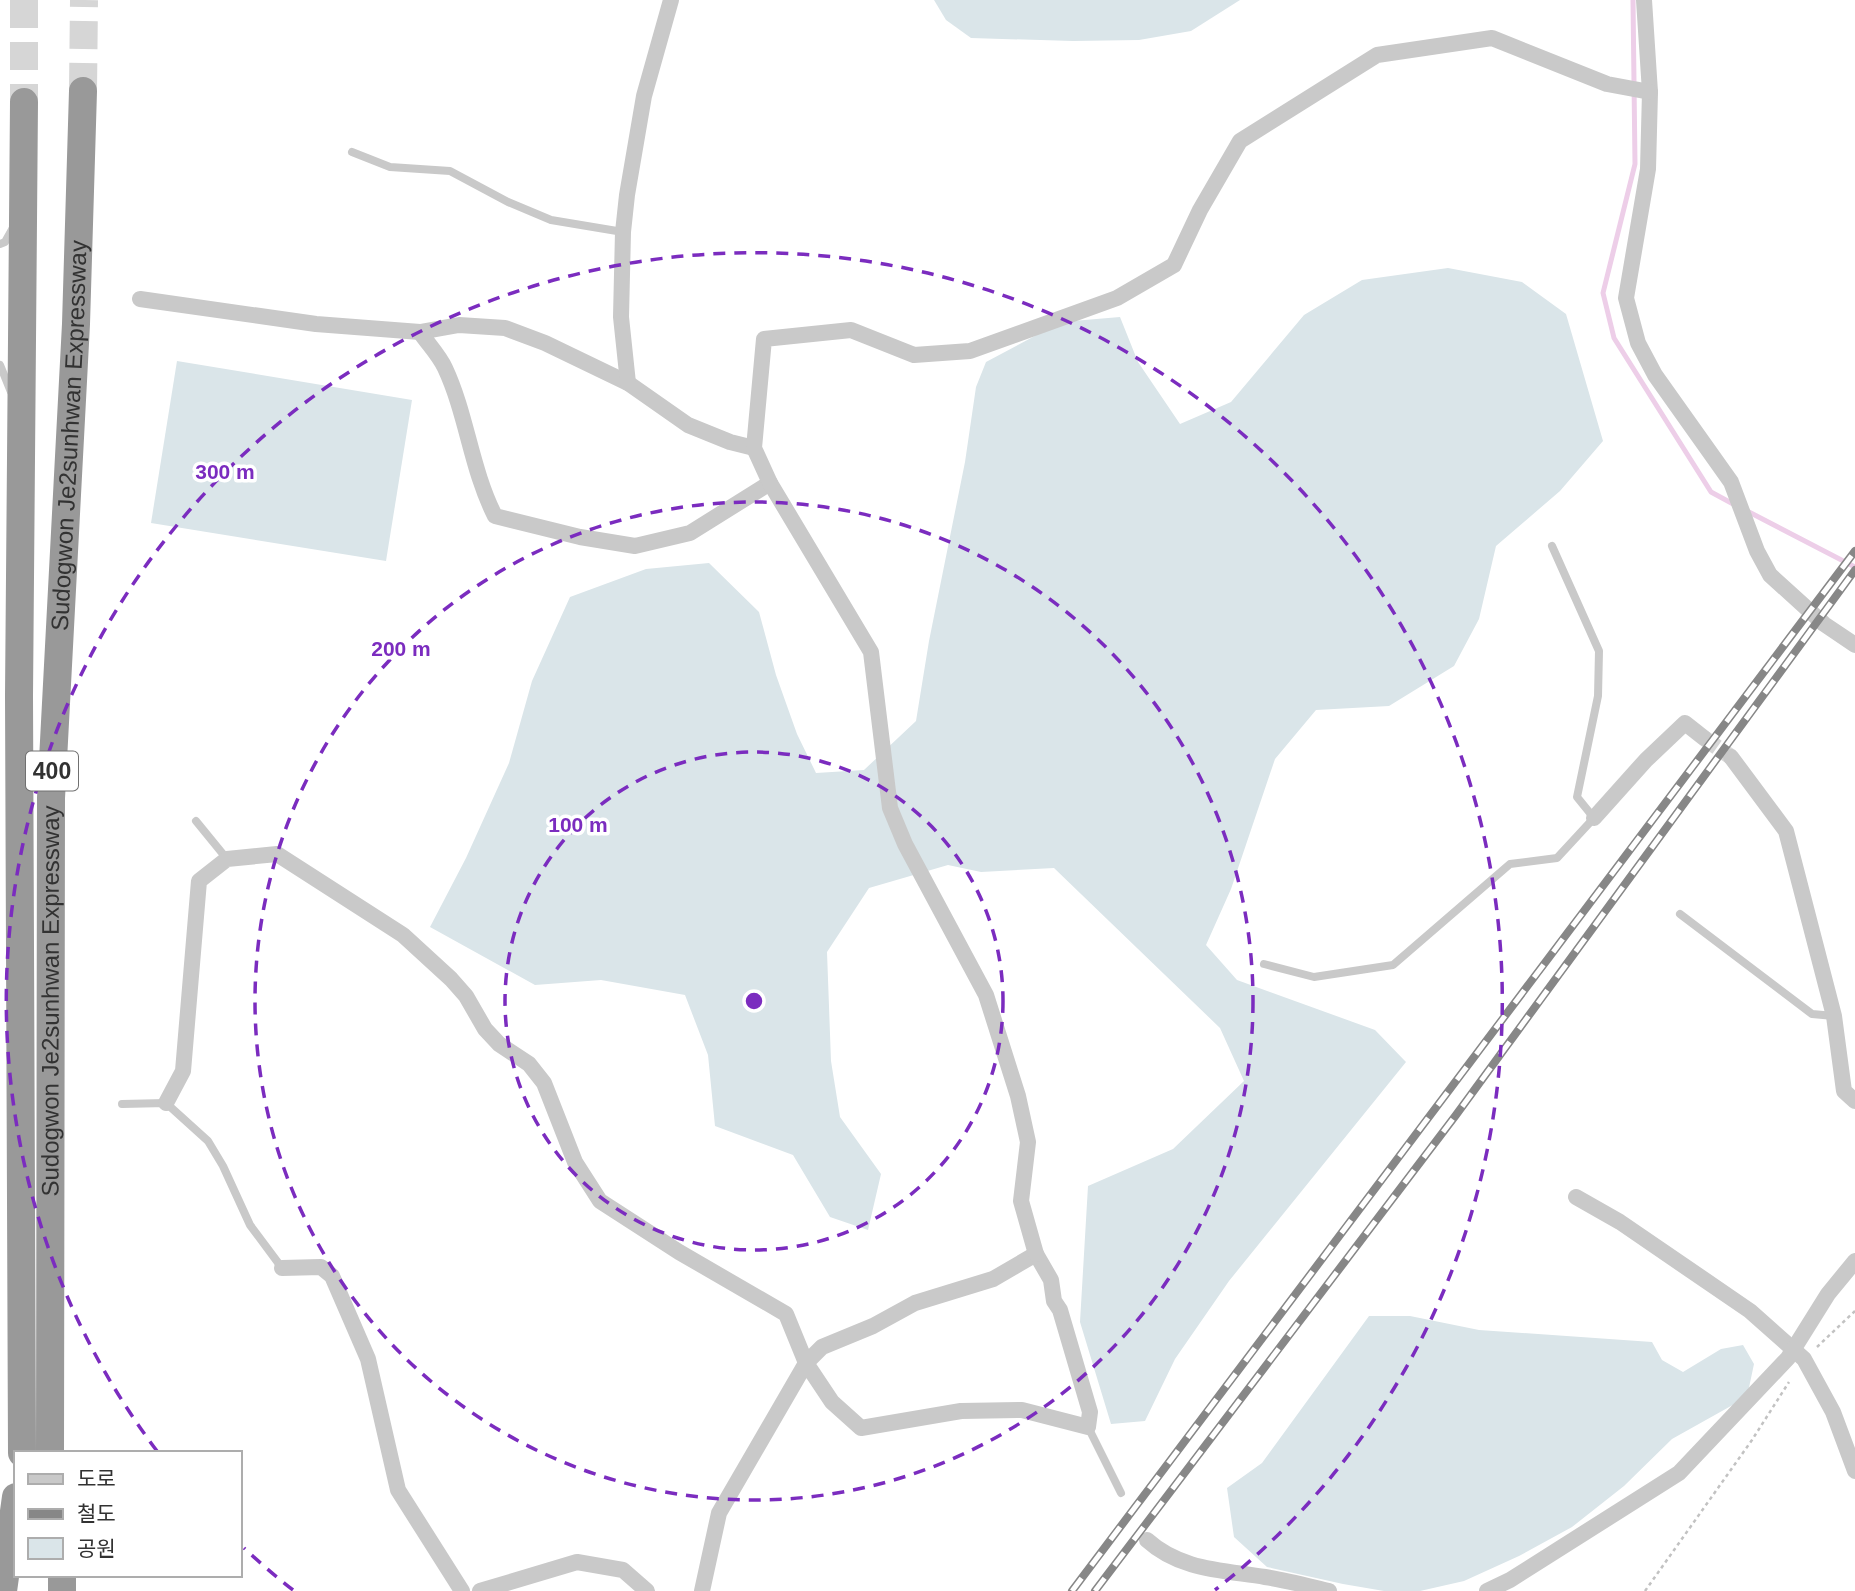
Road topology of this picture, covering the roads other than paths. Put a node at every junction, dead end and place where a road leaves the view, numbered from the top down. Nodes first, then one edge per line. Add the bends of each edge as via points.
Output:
1 (671, 0) edge
2 (1644, 0) edge
3 (83, 91) tunnel mouth
4 (1648, 92) junction
5 (24, 102) tunnel mouth
6 (352, 152) dead end
7 (22, 211) junction
8 (623, 232) junction
9 (0, 244) edge
10 (140, 299) dead end
11 (420, 332) junction
12 (0, 365) edge
13 (628, 383) junction
14 (20, 412) junction
15 (754, 448) junction
16 (770, 483) junction
17 (1552, 546) dead end
18 (1855, 645) edge
19 (1704, 738) tunnel mouth
20 (1731, 757) tunnel mouth
21 (1594, 818) junction
22 (196, 821) dead end
23 (227, 859) junction
24 (1680, 914) dead end
25 (1264, 964) dead end
26 (1834, 1016) junction
27 (1855, 1101) edge
28 (166, 1102) junction
29 (122, 1104) dead end
30 (1576, 1197) dead end
31 (1036, 1254) junction
32 (1855, 1261) edge
33 (282, 1268) joint
34 (1795, 1356) junction
35 (806, 1363) junction
36 (1088, 1427) junction
37 (22, 1451) edge
38 (52, 1451) edge
39 (1855, 1471) edge
40 (1121, 1493) dead end
41 (14, 1511) edge
42 (1147, 1540) dead end
43 (3, 1591) edge
44 (462, 1591) edge
45 (480, 1591) edge
46 (647, 1591) edge
47 (702, 1591) edge
48 (1329, 1591) edge
49 (1487, 1591) edge

1 - 8 street via 644,96
2 - 4 street
3 - 38 highway, Sudogwon Je2sunhwan Expressway / 400 via 76,324 51,798
4 - 15 street via 1607,84 1492,38 1377,55 1240,141 1174,265 1117,298 970,351 914,355 851,330 764,339
4 - 18 street via 1648,169 1626,298 1638,343 1655,375 1731,482 1770,575
5 - 7 highway, Sudogwon Je2sunhwan Expressway / 400
6 - 8 lane via 390,167 450,171 551,220
7 - 9 lane
7 - 14 highway, Sudogwon Je2sunhwan Expressway / 400
8 - 13 street via 621,317
10 - 11 street via 316,324
11 - 13 street via 458,325 505,328
11 - 16 street via 444,366 482,490 495,516 635,546 690,533
12 - 14 lane
13 - 15 street via 688,425
14 - 37 highway, Sudogwon Je2sunhwan Expressway / 400
15 - 16 street
16 - 31 street via 872,652 890,808 986,995 1018,1096 1028,1142 1021,1201
17 - 21 lane via 1599,651 1598,696 1577,797
19 - 21 street via 1685,723
20 - 26 street via 1786,831
21 - 25 lane via 1558,858 1510,864 1393,965 1314,977
22 - 23 lane
23 - 28 street via 199,881 183,1071
23 - 35 street via 277,854 403,935 467,996 499,1044 529,1065 544,1083 575,1162 600,1201 786,1314
24 - 26 lane via 1812,1014
26 - 27 street via 1844,1091
28 - 29 lane
28 - 33 lane via 208,1141 250,1225
30 - 34 street via 1750,1311
31 - 35 street via 993,1279 915,1303 822,1347
31 - 36 street via 1051,1280 1090,1412
32 - 34 street via 1828,1294
33 - 44 street via 321,1266 332,1276 368,1359 398,1490
34 - 39 street via 1833,1412
34 - 49 street via 1679,1473
35 - 36 street via 832,1402 861,1428 961,1411 1022,1410
35 - 47 street via 719,1513
36 - 40 lane
41 - 43 highway
42 - 48 street via 1180,1562
45 - 46 street via 577,1562 622,1570

